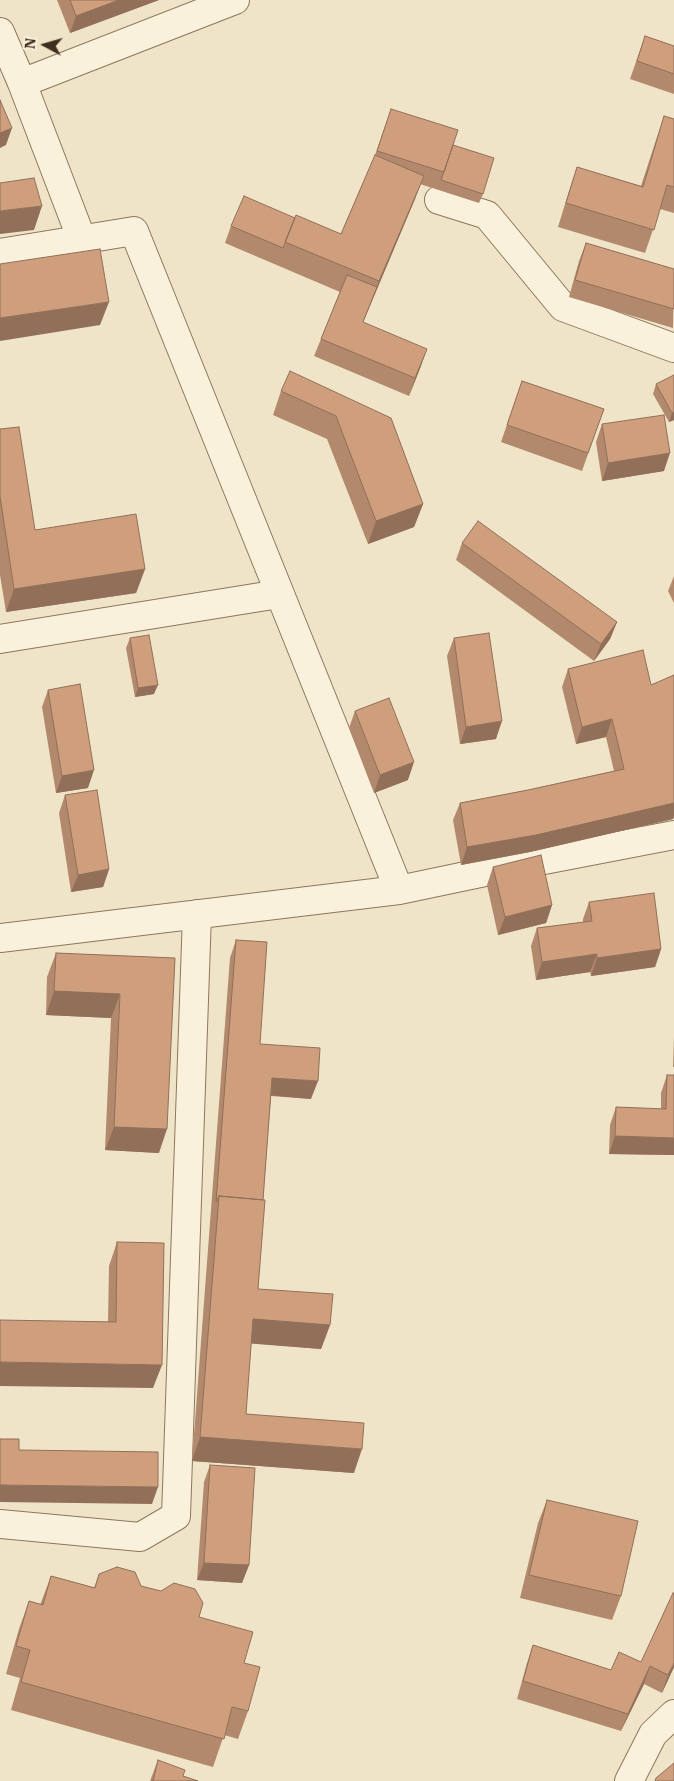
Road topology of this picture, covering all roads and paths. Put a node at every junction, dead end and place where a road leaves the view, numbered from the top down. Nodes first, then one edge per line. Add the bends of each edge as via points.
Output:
1 (235, 0) edge
2 (0, 32) edge
3 (22, 83) junction
4 (439, 200) dead end
5 (82, 240) junction
6 (0, 253) edge
7 (674, 348) edge
8 (279, 594) junction
9 (0, 639) edge
10 (674, 835) edge
11 (399, 890) junction
12 (197, 914) junction
13 (0, 938) edge
14 (0, 1524) edge
15 (674, 1714) edge
16 (629, 1781) edge

1 - 3 street
2 - 3 street
3 - 5 street
4 - 7 street via 487,215 563,307
5 - 6 street
5 - 8 street via 134,231
8 - 9 street
8 - 11 street
10 - 11 street
11 - 12 street
12 - 13 street
12 - 14 street via 176,1516 140,1537
15 - 16 street via 652,1734

